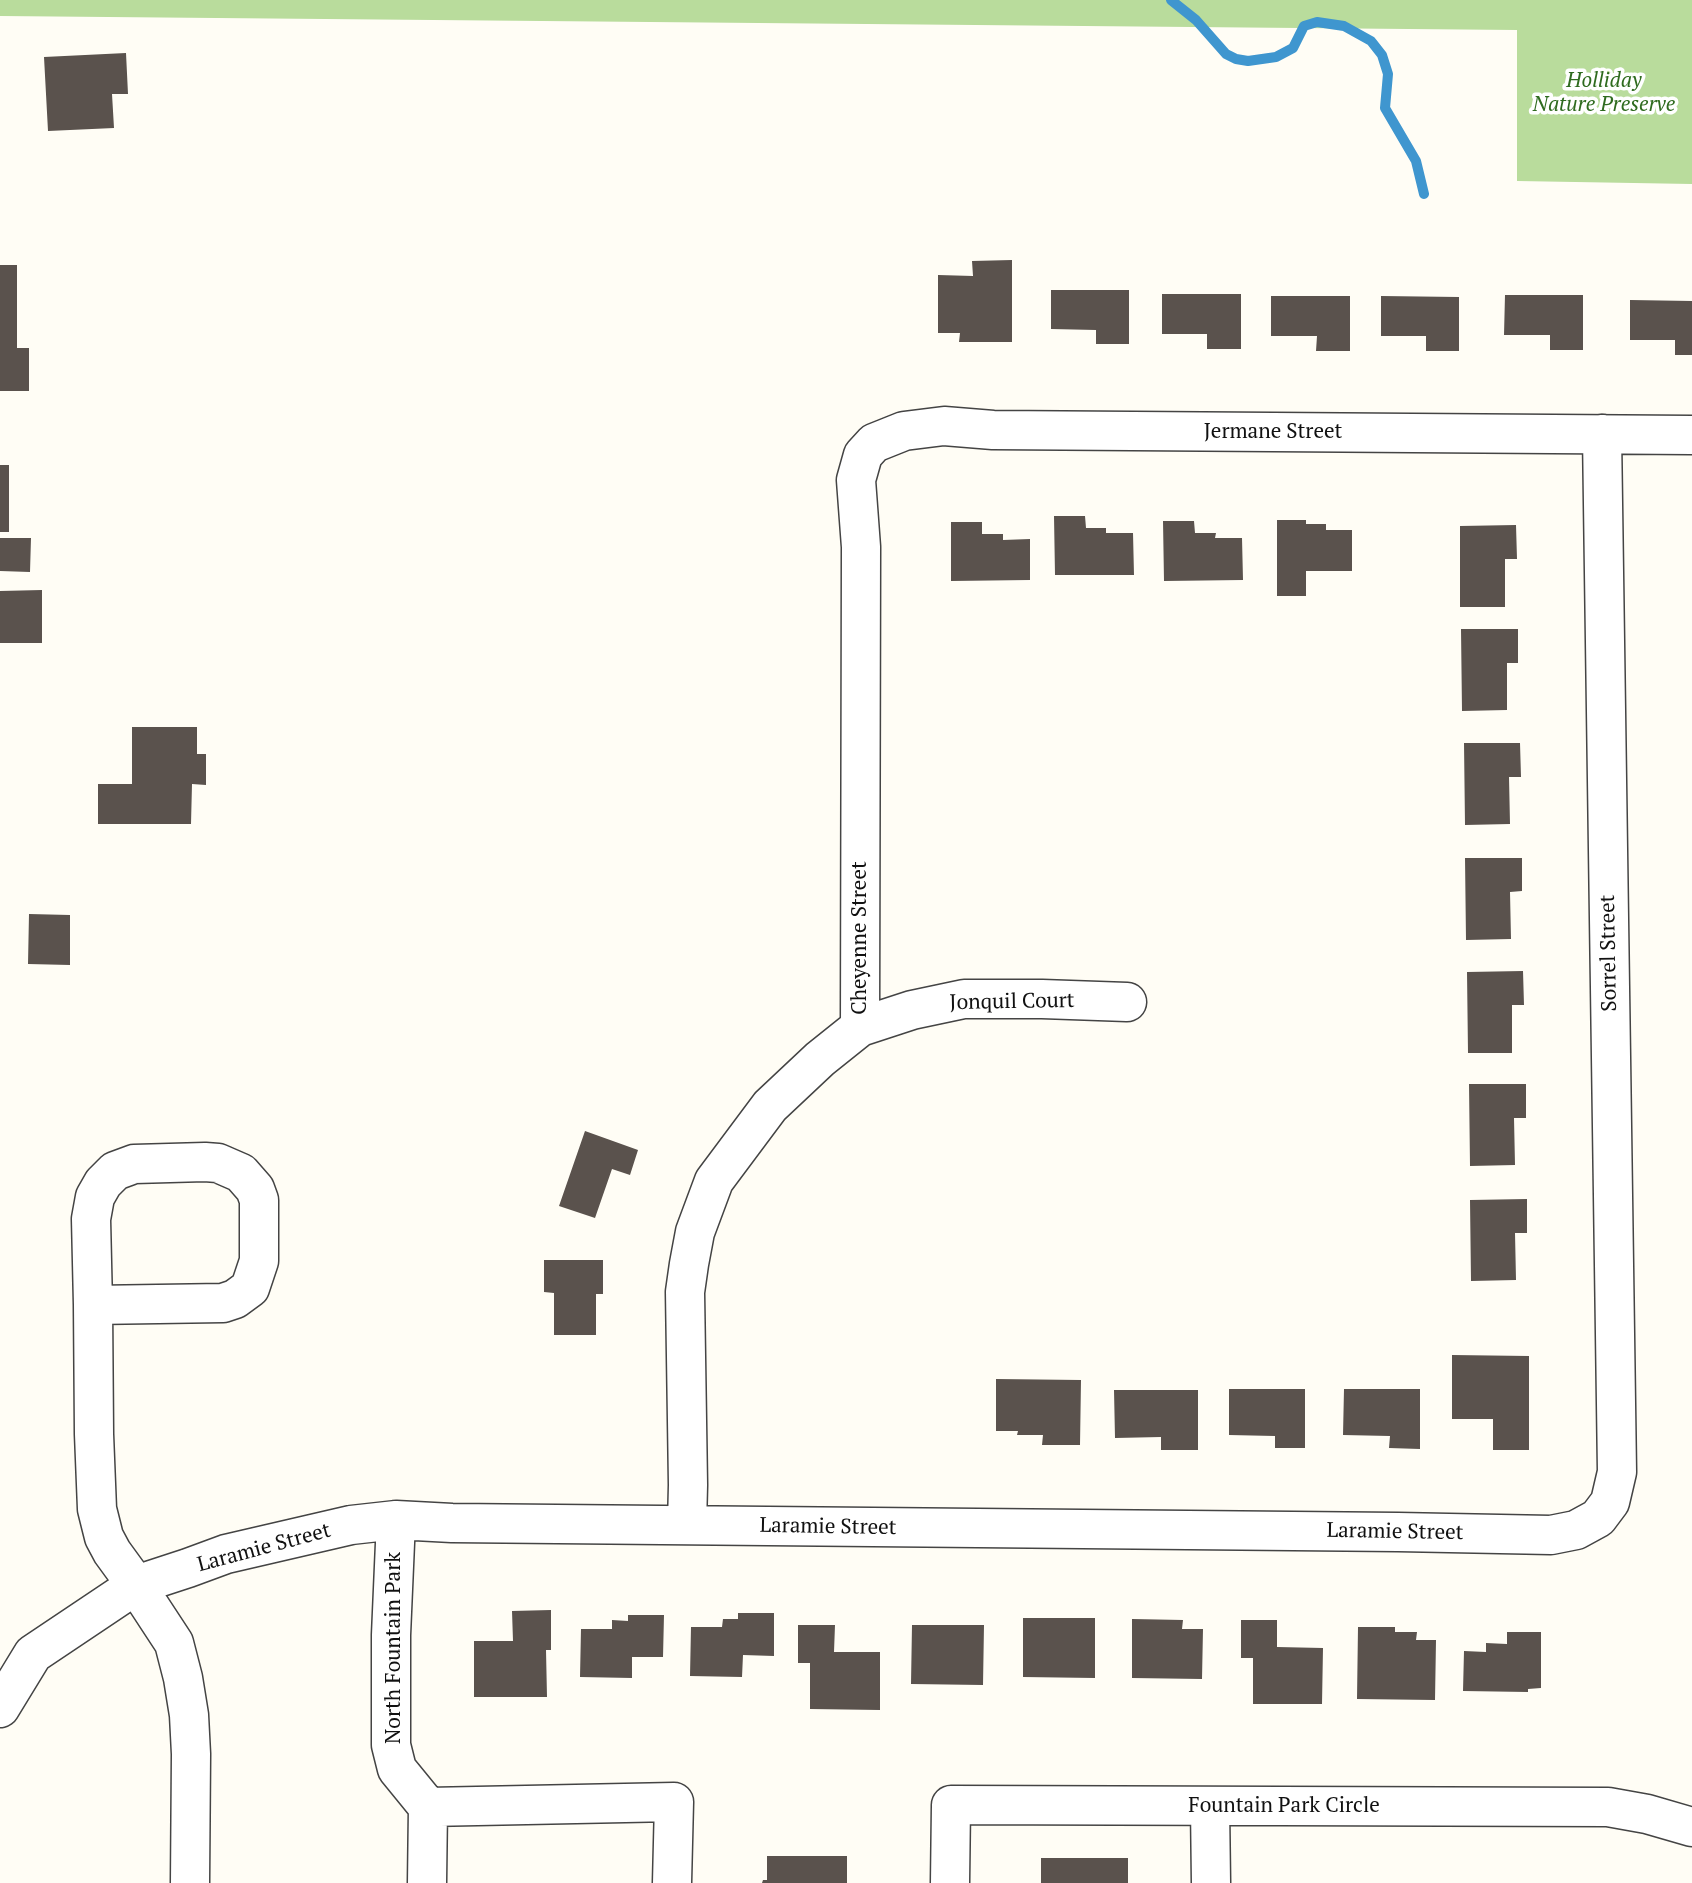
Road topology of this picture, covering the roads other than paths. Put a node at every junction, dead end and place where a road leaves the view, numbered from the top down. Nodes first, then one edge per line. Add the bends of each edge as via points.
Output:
1 (1602, 434) junction
2 (1692, 435) edge
3 (863, 456) joint
4 (1127, 1002) dead end
5 (860, 1027) junction
6 (93, 1305) junction
7 (1617, 1472) joint
8 (396, 1520) junction
9 (687, 1525) junction
10 (136, 1586) junction
11 (16, 1654) edge
12 (0, 1708) edge
13 (1210, 1805) junction
14 (428, 1807) junction
15 (1692, 1827) edge
16 (190, 1883) edge
17 (428, 1883) edge
18 (673, 1883) edge
19 (950, 1883) edge
20 (1211, 1883) edge

1 - 2 street, Jermane Street
1 - 3 street, Jermane Street via 944,426 904,431 874,443
1 - 7 street, Sorrel Street
3 - 5 street, Cheyenne Street via 856,481 861,547
4 - 5 street, Jonquil Court via 964,999
5 - 9 street, Cheyenne Street via 770,1106 715,1181 703,1208 685,1292
6 - 6 street via 91,1219 95,1197 115,1171 134,1164 218,1163 242,1173 255,1189 259,1261 250,1288 235,1299
6 - 10 street via 97,1509 104,1537
7 - 9 street, Laramie Street via 1610,1502 1598,1518 1576,1530 1551,1535
8 - 9 street, Laramie Street
8 - 10 street, Laramie Street via 351,1525 226,1553
8 - 14 street, North Fountain Park via 391,1745 397,1769
10 - 11 street, Laramie Street
10 - 16 street via 174,1643 183,1678 191,1754
11 - 12 street
13 - 15 street, Fountain Park Circle via 1608,1807
13 - 19 street, Fountain Park Circle via 951,1805
13 - 20 street
14 - 17 street
14 - 18 street via 674,1802

